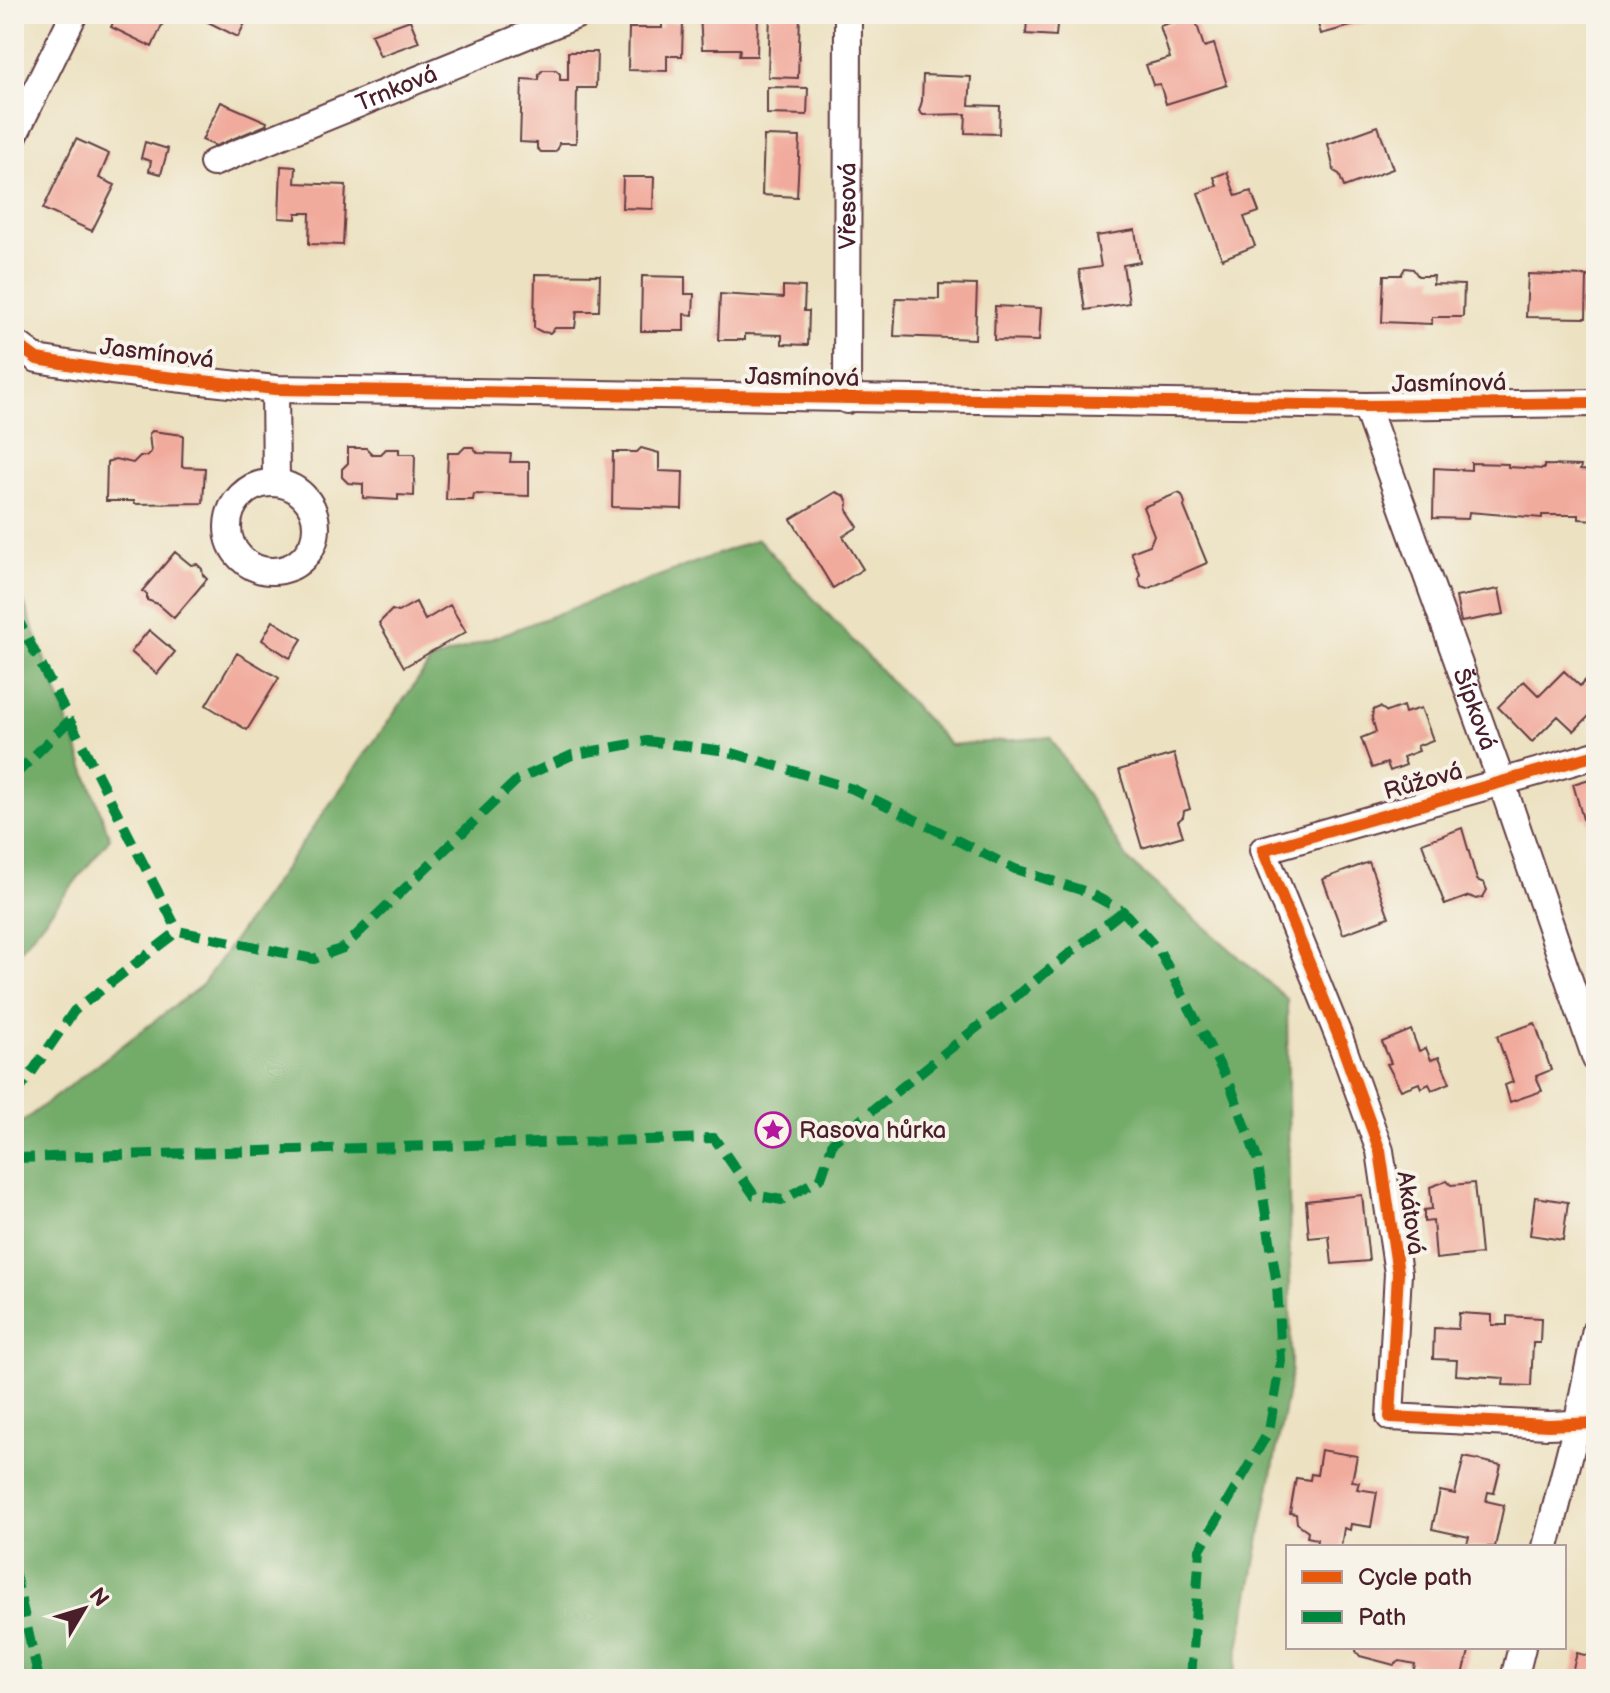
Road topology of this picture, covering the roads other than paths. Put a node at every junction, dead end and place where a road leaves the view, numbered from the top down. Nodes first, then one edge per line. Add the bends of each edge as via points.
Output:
1 (74, 14) edge
2 (579, 14) edge
3 (848, 14) edge
4 (14, 135) edge
5 (213, 163) dead end
6 (14, 342) edge
7 (275, 389) junction
8 (847, 400) junction
9 (1596, 403) edge
10 (1366, 406) junction
11 (276, 483) dead end
12 (1596, 755) edge
13 (1501, 781) junction
14 (1263, 850) joint
15 (1596, 1059) edge
16 (1596, 1330) edge
17 (1587, 1424) edge
18 (1547, 1545) edge
19 (1522, 1649) edge
20 (1514, 1679) edge

1 - 4 street
2 - 5 street, Trnková
3 - 8 street, Vřesová
6 - 7 street, Jasmínová via 37,359
7 - 8 street, Jasmínová
7 - 11 street
8 - 10 street, Jasmínová
9 - 10 street, Jasmínová
10 - 13 street, Šípková
12 - 13 street, Růžová
13 - 14 street, Růžová
13 - 15 street, Šípková
14 - 17 street, Akátová via 1380,1151 1398,1273 1390,1417
16 - 17 street
17 - 18 street
19 - 20 street

